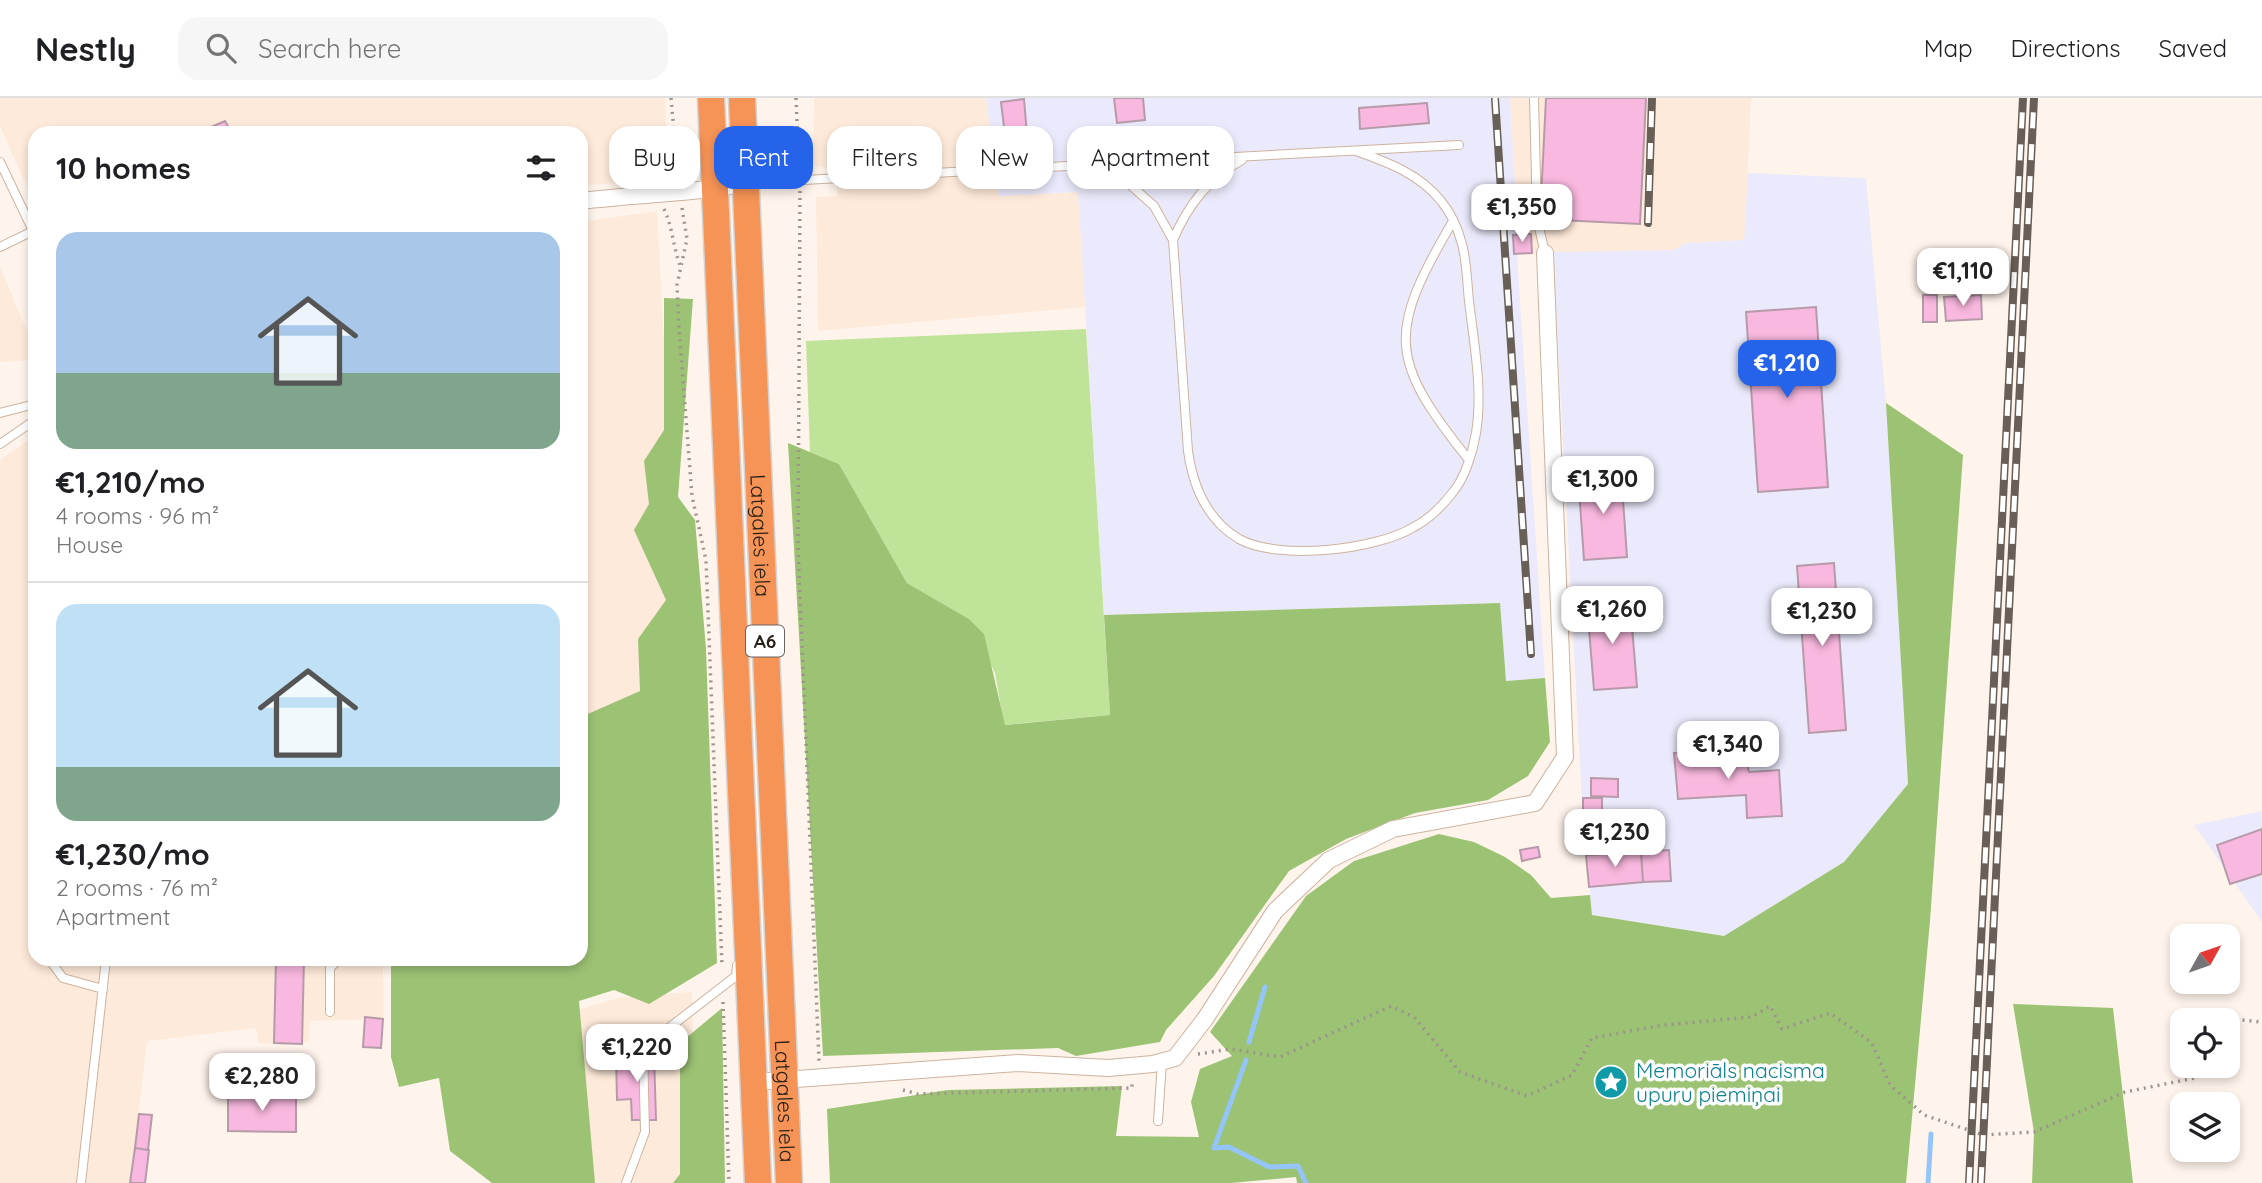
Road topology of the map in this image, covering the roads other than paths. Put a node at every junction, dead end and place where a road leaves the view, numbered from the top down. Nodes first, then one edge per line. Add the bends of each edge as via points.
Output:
1 (711, 98) edge
2 (742, 98) edge
3 (1534, 98) edge
4 (743, 126) edge
5 (1459, 145) dead end
6 (1356, 151) junction
7 (1246, 158) junction
8 (1234, 159) edge
9 (0, 162) edge
10 (714, 166) edge
11 (1067, 168) edge
12 (813, 180) edge
13 (715, 189) joint
14 (746, 189) edge
15 (1135, 189) edge
16 (588, 200) edge
17 (28, 220) edge
18 (1453, 221) junction
19 (28, 235) edge
20 (1173, 240) junction
21 (0, 247) edge
22 (1545, 253) joint
23 (28, 406) edge
24 (0, 412) edge
25 (28, 425) edge
26 (0, 444) edge
27 (1469, 460) junction
28 (746, 900) junction
29 (54, 966) edge
30 (105, 966) edge
31 (332, 966) edge
32 (103, 989) junction
33 (330, 1012) dead end
34 (1169, 1060) junction
35 (784, 1080) junction
36 (754, 1082) junction
37 (1158, 1121) dead end
38 (81, 1183) edge
39 (626, 1183) edge
40 (758, 1183) edge
41 (789, 1183) edge

1 - 10 highway, Latgales iela / A6
2 - 4 highway, Latgales iela / A6
3 - 22 lane via 1537,219
5 - 6 lane
6 - 7 lane
6 - 18 lane via 1397,166 1424,184 1441,200
7 - 8 lane
7 - 20 lane via 1205,187 1185,212
9 - 17 lane
11 - 12 lane
13 - 16 street
13 - 28 highway, Latgales iela / A6
14 - 35 highway, Latgales iela / A6
15 - 20 lane via 1154,206
18 - 27 lane via 1463,245 1478,385 1476,433
18 - 27 lane via 1417,289 1404,327 1409,365 1423,400
19 - 21 lane
20 - 27 lane via 1193,482 1222,525 1241,540 1266,548 1302,550 1391,538 1432,514 1455,490
22 - 34 street via 1566,757 1535,803 1393,829 1329,860 1275,911 1205,1018
23 - 24 lane
25 - 26 lane
28 - 36 highway, Latgales iela / A6
28 - 39 lane, Latgales iela via 736,976 643,1048 645,1132
29 - 32 lane via 63,978
30 - 32 lane
31 - 33 lane
32 - 38 lane
34 - 35 street via 1108,1068 1018,1063
34 - 37 lane
35 - 36 street
35 - 41 highway, Latgales iela / A6
36 - 40 highway, Latgales iela / A6

